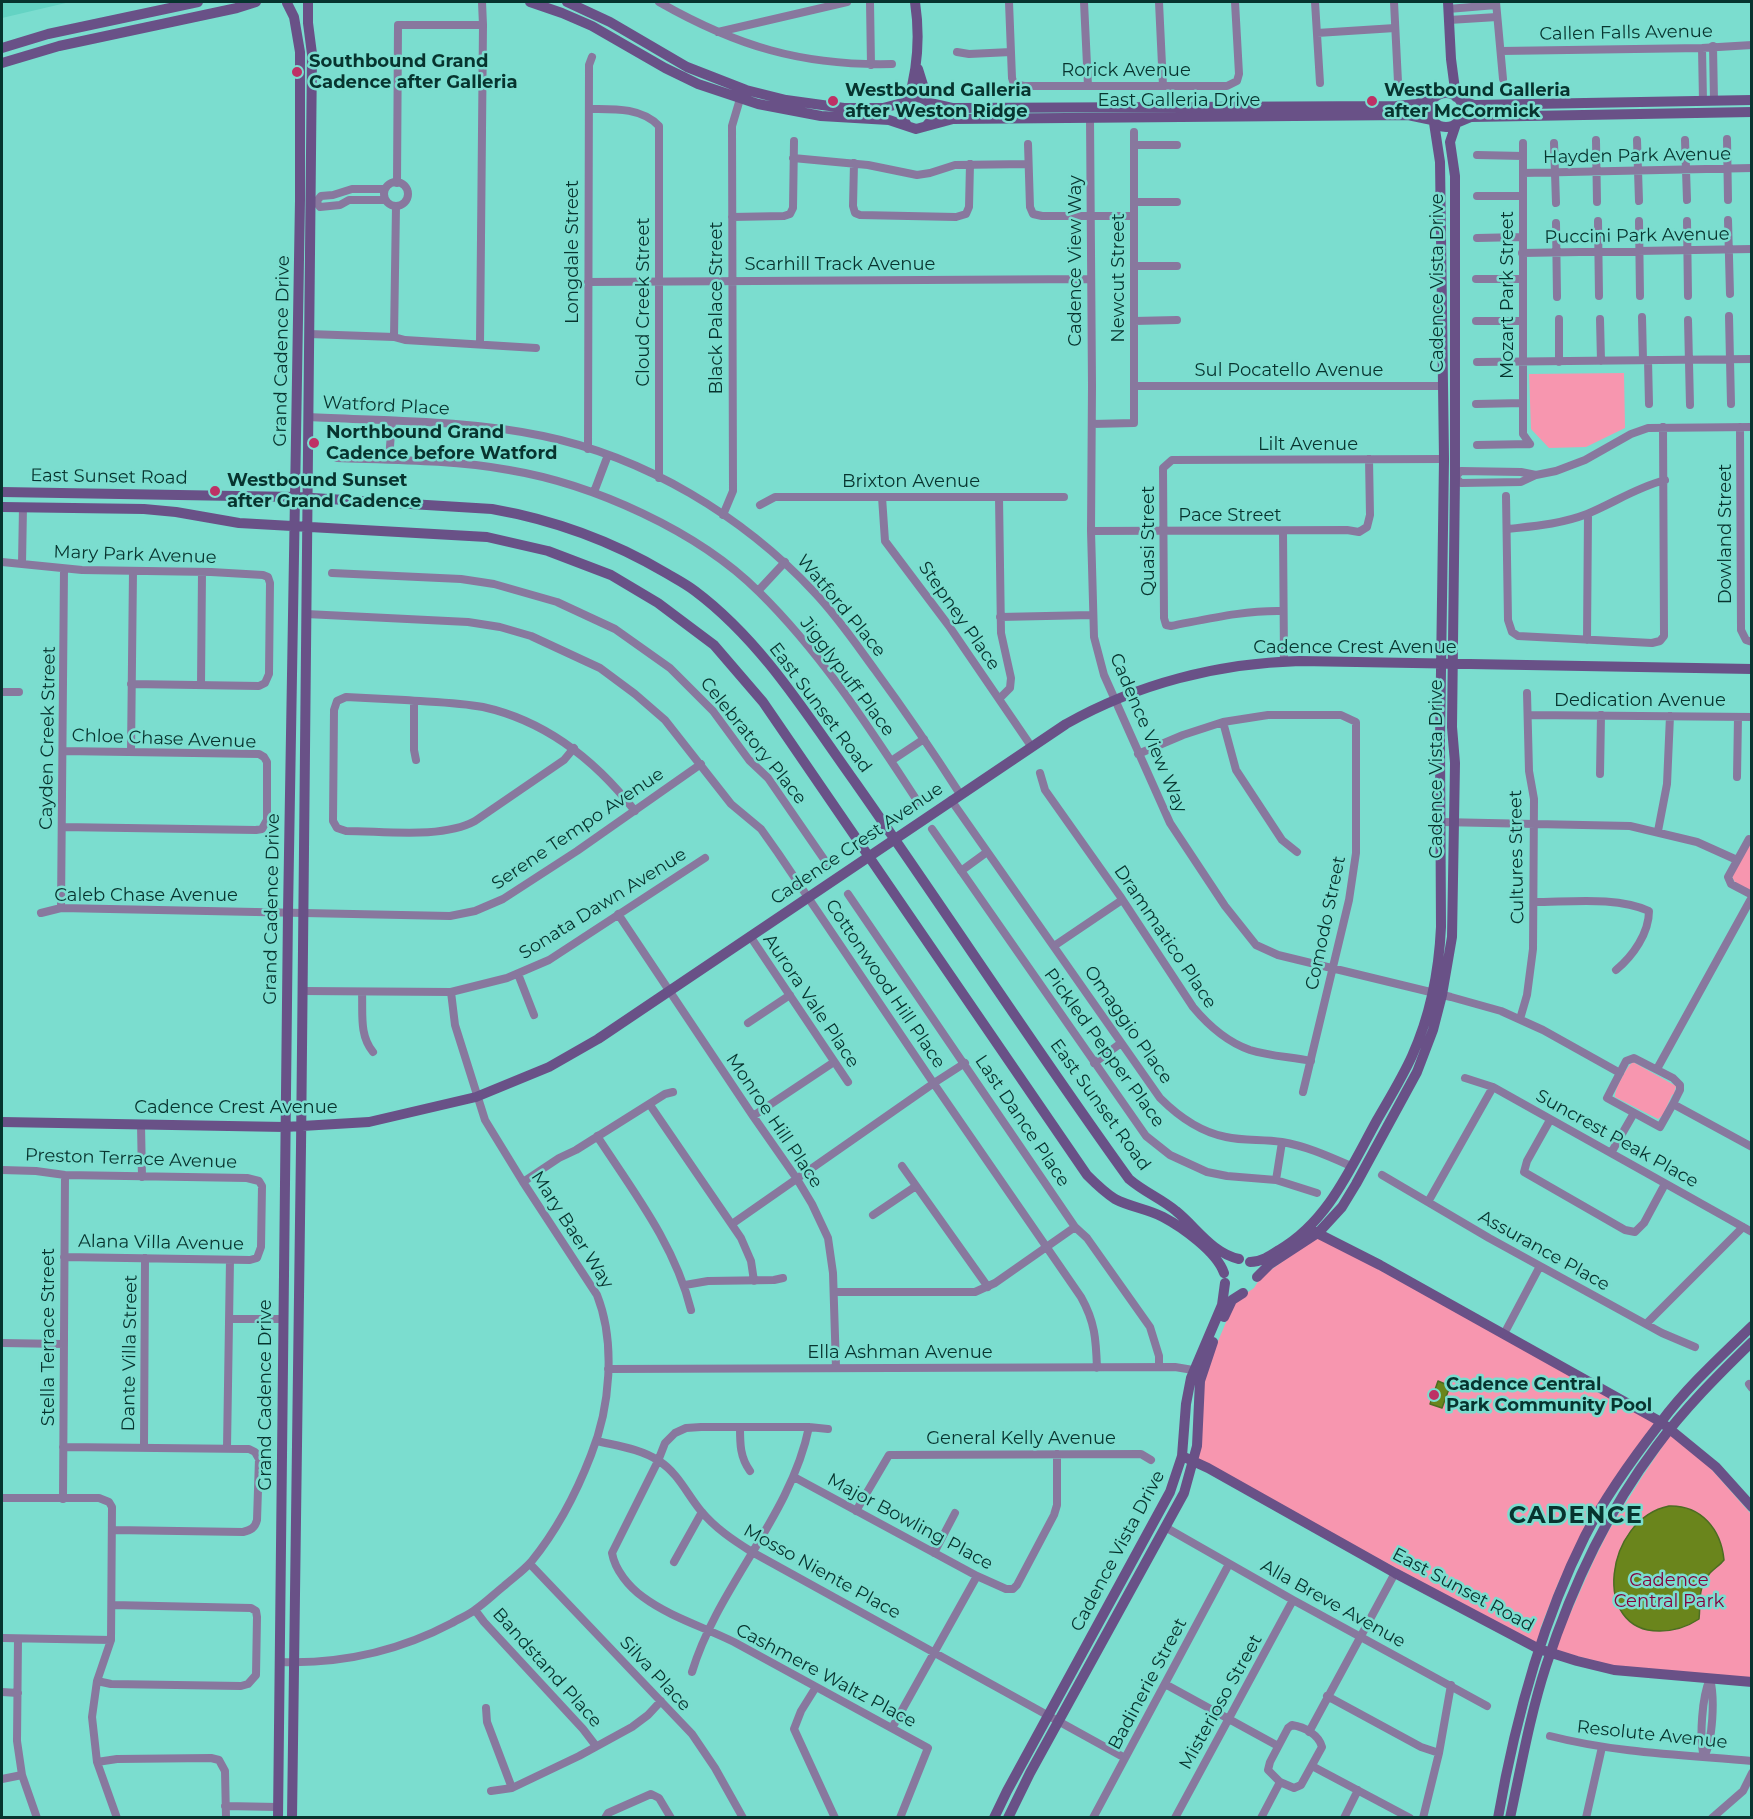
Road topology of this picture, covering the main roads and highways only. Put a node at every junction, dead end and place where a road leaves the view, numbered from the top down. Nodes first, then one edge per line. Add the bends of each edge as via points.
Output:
1 (198, 2) edge
2 (256, 2) edge
3 (286, 2) edge
4 (307, 2) edge
5 (530, 2) edge
6 (567, 2) edge
7 (915, 2) edge
8 (1448, 10) edge
9 (2, 48) edge
10 (1451, 59) junction
11 (2, 63) edge
12 (917, 63) junction
13 (1435, 97) junction
14 (1458, 98) junction
15 (1752, 100) edge
16 (907, 101) junction
17 (929, 102) junction
18 (1752, 112) edge
19 (1433, 121) junction
20 (1457, 123) junction
21 (907, 125) junction
22 (927, 125) junction
23 (309, 201) junction
24 (1444, 439) junction
25 (1455, 477) junction
26 (1444, 489) junction
27 (2, 492) edge
28 (22, 492) junction
29 (87, 494) junction
30 (301, 497) junction
31 (2, 500) edge
32 (2, 507) edge
33 (23, 507) junction
34 (295, 526) junction
35 (307, 526) junction
36 (1443, 573) junction
37 (1454, 578) junction
38 (1448, 664) junction
39 (1752, 669) edge
40 (894, 838) junction
41 (867, 856) junction
42 (1437, 994) junction
43 (2, 1122) edge
44 (302, 1126) junction
45 (285, 1127) junction
46 (1308, 1229) junction
47 (1319, 1232) junction
48 (1245, 1261) junction
49 (1257, 1277) junction
50 (1224, 1278) junction
51 (1243, 1293) junction
52 (1752, 1326) edge
53 (1752, 1342) edge
54 (1661, 1422) junction
55 (1671, 1429) junction
56 (1182, 1456) junction
57 (1194, 1461) junction
58 (1752, 1507) edge
59 (1539, 1649) junction
60 (1550, 1653) junction
61 (1752, 1682) edge
62 (1054, 1717) junction
63 (278, 1812) edge
64 (292, 1818) edge
65 (994, 1818) edge
66 (1008, 1818) edge
67 (1498, 1818) edge
68 (1510, 1818) edge

1 - 9 main road
2 - 11 main road via 58,46
3 - 4 main road
3 - 23 main road, Grand Cadence Drive via 294,17 300,52
4 - 23 main road, Grand Cadence Drive via 312,54
5 - 21 main road via 613,37 698,84 740,99 808,115
6 - 16 main road via 687,67 746,90 844,108 883,108
7 - 12 main road
8 - 10 main road
10 - 13 main road via 1446,79
10 - 14 main road
12 - 16 main road
12 - 17 main road
13 - 14 main road via 1446,93
13 - 17 main road, East Galleria Drive via 1396,106 952,108
13 - 19 main road via 1429,107
14 - 15 main road via 1474,105
14 - 20 main road via 1463,110
16 - 17 main road via 919,97
16 - 21 main road via 902,114
17 - 22 main road via 933,115
18 - 20 main road via 1471,117
19 - 20 main road via 1443,127
19 - 22 main road, East Galleria Drive via 1408,115 952,119
19 - 24 main road, Cadence Vista Drive via 1440,162
20 - 25 main road, Cadence Vista Drive via 1450,142 1455,176
21 - 22 main road via 916,129
23 - 30 main road, Grand Cadence Drive
23 - 30 main road, Grand Cadence Drive via 308,417
24 - 25 main road
24 - 26 main road, Cadence Vista Drive
25 - 26 main road
25 - 37 main road, Cadence Vista Drive
26 - 36 main road, Cadence Vista Drive
27 - 28 main road, East Sunset Road
28 - 29 main road, East Sunset Road
28 - 31 main road
29 - 30 main road, East Sunset Road
29 - 33 main road via 38,500
30 - 34 main road, Grand Cadence Drive
30 - 35 main road, Grand Cadence Drive
30 - 40 main road, East Sunset Road via 462,506 521,514 602,539 649,563 695,590 772,667
32 - 33 main road, East Sunset Road
33 - 34 main road, East Sunset Road via 144,509 239,523
34 - 35 main road, East Sunset Road
34 - 45 main road, Grand Cadence Drive
35 - 41 main road, East Sunset Road via 487,537 548,550 611,575 658,603 714,645 764,702
35 - 44 main road, Grand Cadence Drive
36 - 37 main road
36 - 38 main road, Cadence Vista Drive
37 - 38 main road, Cadence Vista Drive
38 - 39 main road, Cadence Crest Avenue
38 - 40 main road, Cadence Crest Avenue via 1284,661 1162,682 1077,718
38 - 42 main road, Cadence Vista Drive
38 - 42 main road, Cadence Vista Drive via 1454,822 1452,937
40 - 41 main road, Cadence Crest Avenue
40 - 48 main road, East Sunset Road via 1130,1179 1145,1193 1175,1210 1214,1248
41 - 44 main road, Cadence Crest Avenue via 598,1039 549,1066 476,1097 369,1122
41 - 50 main road, East Sunset Road via 1087,1175 1117,1200 1179,1226 1215,1257
42 - 46 main road, Cadence Vista Drive via 1412,1056 1326,1208
42 - 47 main road, Cadence Vista Drive via 1433,1030 1417,1072 1356,1185
43 - 45 main road, Cadence Crest Avenue
44 - 45 main road, Cadence Crest Avenue
44 - 64 main road, Grand Cadence Drive
45 - 63 main road, Grand Cadence Drive
46 - 47 main road
46 - 48 main road, Cadence Vista Drive via 1273,1254 1259,1261
47 - 49 main road, Cadence Vista Drive via 1269,1264
47 - 54 main road
48 - 49 main road via 1254,1266
48 - 50 main road via 1229,1263
49 - 51 main road via 1253,1288
50 - 51 main road via 1232,1291
50 - 56 main road, Cadence Vista Drive via 1222,1305 1193,1370
51 - 57 main road, Cadence Vista Drive via 1229,1305 1202,1372
52 - 54 main road
53 - 55 main road
54 - 55 main road
54 - 59 main road via 1586,1534
55 - 58 main road via 1716,1467
55 - 60 main road via 1646,1460 1611,1517
56 - 57 main road, East Sunset Road
56 - 62 main road, Cadence Vista Drive via 1170,1492
57 - 59 main road, East Sunset Road
57 - 62 main road, Cadence Vista Drive via 1184,1493 1166,1527
59 - 60 main road, East Sunset Road
59 - 67 main road via 1521,1705
60 - 61 main road, East Sunset Road via 1614,1670
60 - 68 main road
62 - 65 main road, Cadence Vista Drive
62 - 66 main road, Cadence Vista Drive

